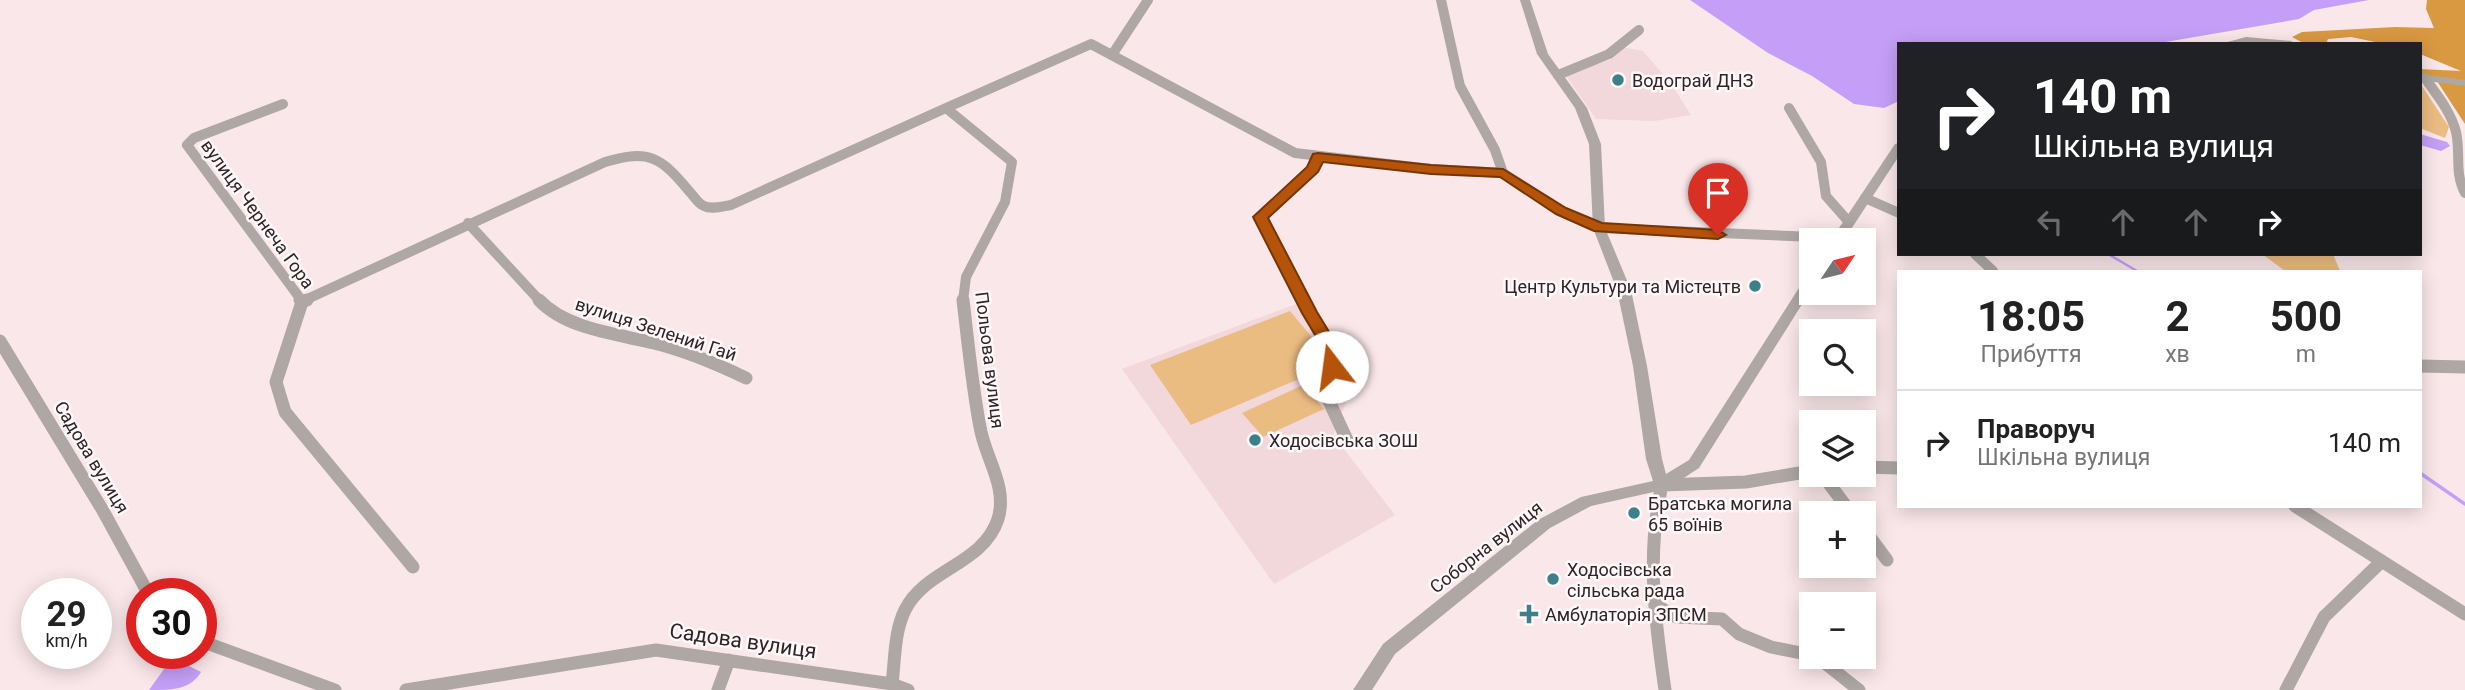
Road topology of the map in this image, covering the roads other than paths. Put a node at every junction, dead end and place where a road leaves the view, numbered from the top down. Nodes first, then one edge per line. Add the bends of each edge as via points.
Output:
1 (1147, 0) edge
2 (1441, 0) edge
3 (1525, 0) edge
4 (1639, 30) dead end
5 (2236, 42) edge
6 (2268, 42) edge
7 (1112, 55) junction
8 (1558, 75) junction
9 (2423, 77) edge
10 (2465, 83) edge
11 (283, 104) dead end
12 (947, 108) junction
13 (1789, 108) dead end
14 (1897, 151) edge
15 (1318, 157) junction
16 (1503, 173) junction
17 (2465, 193) edge
18 (1865, 198) junction
19 (1897, 213) edge
20 (1848, 221) junction
21 (468, 223) junction
22 (1599, 228) junction
23 (1844, 228) edge
24 (1799, 238) edge
25 (1977, 256) edge
26 (1992, 270) edge
27 (1799, 300) edge
28 (302, 302) junction
29 (0, 341) edge
30 (2422, 366) edge
31 (2465, 367) edge
32 (746, 378) dead end
33 (1347, 440) dead end
34 (1876, 467) edge
35 (1897, 468) edge
36 (1799, 473) edge
37 (1662, 485) junction
38 (2298, 508) edge
39 (1876, 545) edge
40 (1887, 560) dead end
41 (2382, 561) junction
42 (413, 567) dead end
43 (140, 578) edge
44 (1656, 605) junction
45 (2465, 614) edge
46 (217, 647) edge
47 (1799, 653) edge
48 (729, 660) junction
49 (1832, 669) edge
50 (892, 684) junction
51 (335, 690) edge
52 (406, 690) edge
53 (718, 690) edge
54 (908, 690) edge
55 (1362, 690) edge
56 (1665, 690) edge
57 (1859, 690) edge
58 (2286, 690) edge

1 - 7 street
2 - 16 street via 1460,86
3 - 8 street via 1543,54
4 - 8 street via 1609,54
5 - 6 street
7 - 12 street via 1091,44
7 - 15 street via 1295,153
8 - 22 street via 1581,108 1595,144
9 - 10 street
9 - 17 street via 2449,114 2458,139 2456,179
11 - 28 street, вулиця Чернеча Гора via 194,138 187,145
12 - 21 street via 731,205 702,206 664,163 650,155 597,166
12 - 50 street, Польова вулиця via 1012,162 1004,202 962,294 977,413 1002,505 985,544 924,587 905,611
13 - 20 street via 1821,162 1826,196
14 - 18 street
15 - 16 street
15 - 33 street via 1313,169 1260,217 1335,355 1322,386
16 - 22 street via 1561,211
18 - 19 street
18 - 20 street
20 - 23 street
21 - 28 street
21 - 32 street, вулиця Зелений Гай via 550,312 619,337 713,362
22 - 24 street
22 - 37 street via 1624,290
25 - 26 street
27 - 37 street, Соборна вулиця via 1702,454 1685,472
28 - 42 street, вулиця Чернеча Гора via 276,382 285,412
29 - 43 street, Садова вулиця
30 - 31 street
34 - 35 street
36 - 37 street via 1746,482
37 - 44 street via 1652,537
37 - 55 street, Соборна вулиця via 1587,501 1557,515 1389,649
38 - 41 street
39 - 40 street
41 - 45 street
41 - 58 street via 2324,617
44 - 47 street via 1676,617 1723,619 1739,634 1771,648
44 - 56 street
46 - 51 street
48 - 50 street, Садова вулиця
48 - 52 street, Садова вулиця via 656,650
48 - 53 street
49 - 57 street
50 - 54 street, Садова вулиця

